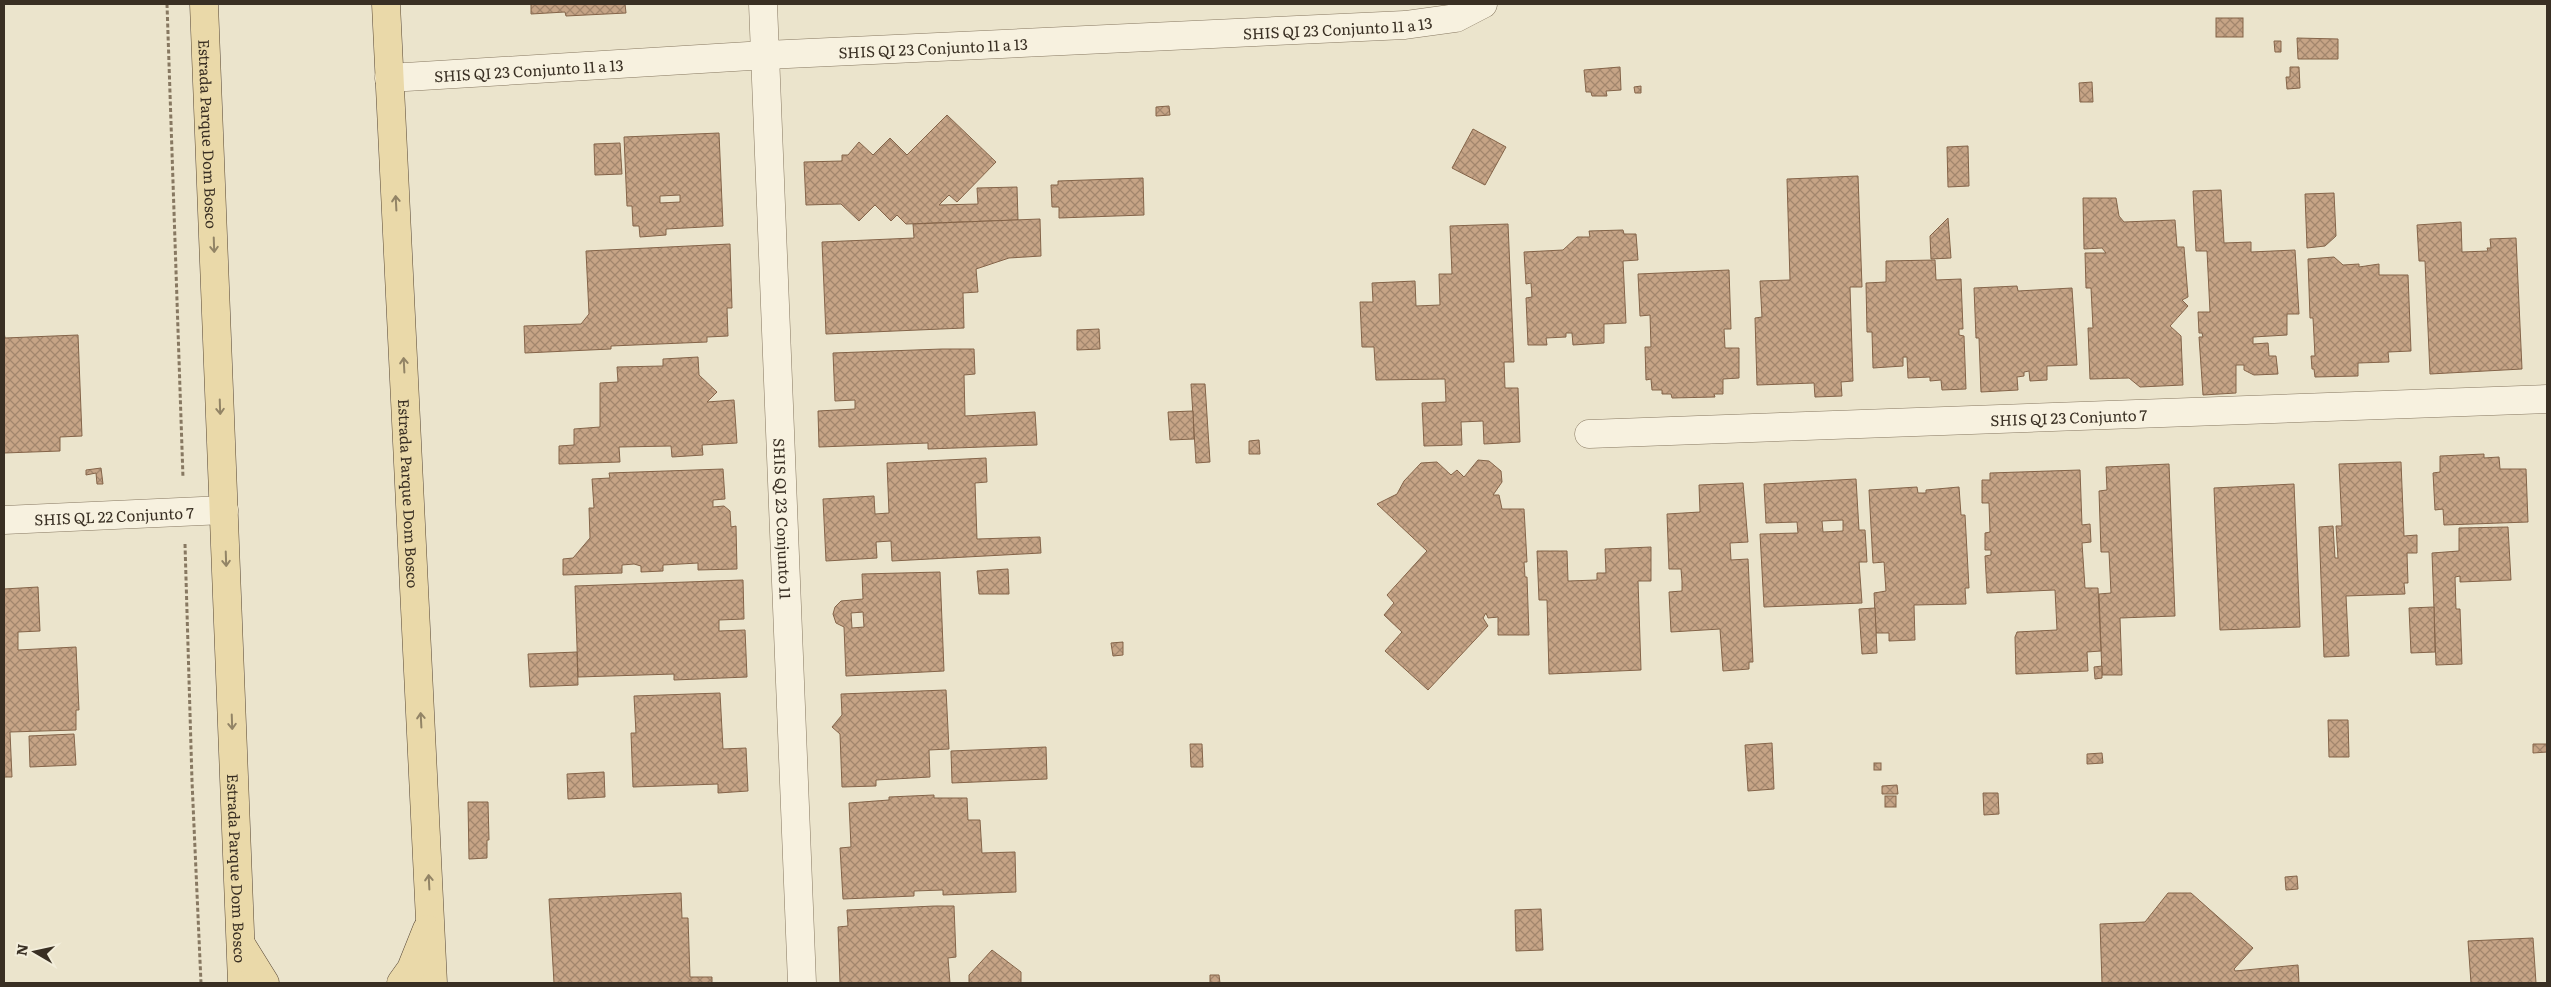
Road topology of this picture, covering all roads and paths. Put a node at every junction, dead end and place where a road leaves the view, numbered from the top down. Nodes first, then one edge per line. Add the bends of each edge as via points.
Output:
1 (204, 4) edge
2 (386, 4) edge
3 (763, 4) edge
4 (1479, 7) edge
5 (766, 55) junction
6 (389, 78) junction
7 (2547, 399) edge
8 (1589, 434) dead end
9 (224, 510) junction
10 (4, 520) edge
11 (431, 919) junction
12 (240, 943) junction
13 (242, 983) edge
14 (265, 983) edge
15 (401, 983) edge
16 (433, 983) edge
17 (802, 983) edge

1 -> 9 main road, Estrada Parque Dom Bosco
2 - 6 main road, Estrada Parque Dom Bosco
3 - 5 street, SHIS QI 23 Conjunto 11
4 - 5 street, SHIS QI 23 Conjunto 11 a 13 via 1456,18 1405,26
5 - 6 street, SHIS QI 23 Conjunto 11 a 13
5 - 17 street, SHIS QI 23 Conjunto 11
11 -> 6 main road, Estrada Parque Dom Bosco
7 - 8 street, SHIS QI 23 Conjunto 7
9 - 10 street, SHIS QL 22 Conjunto 7
9 -> 12 main road, Estrada Parque Dom Bosco
11 - 15 main road via 411,969
11 - 16 main road, Estrada Parque Dom Bosco
12 - 13 main road, Estrada Parque Dom Bosco
12 - 14 main road

